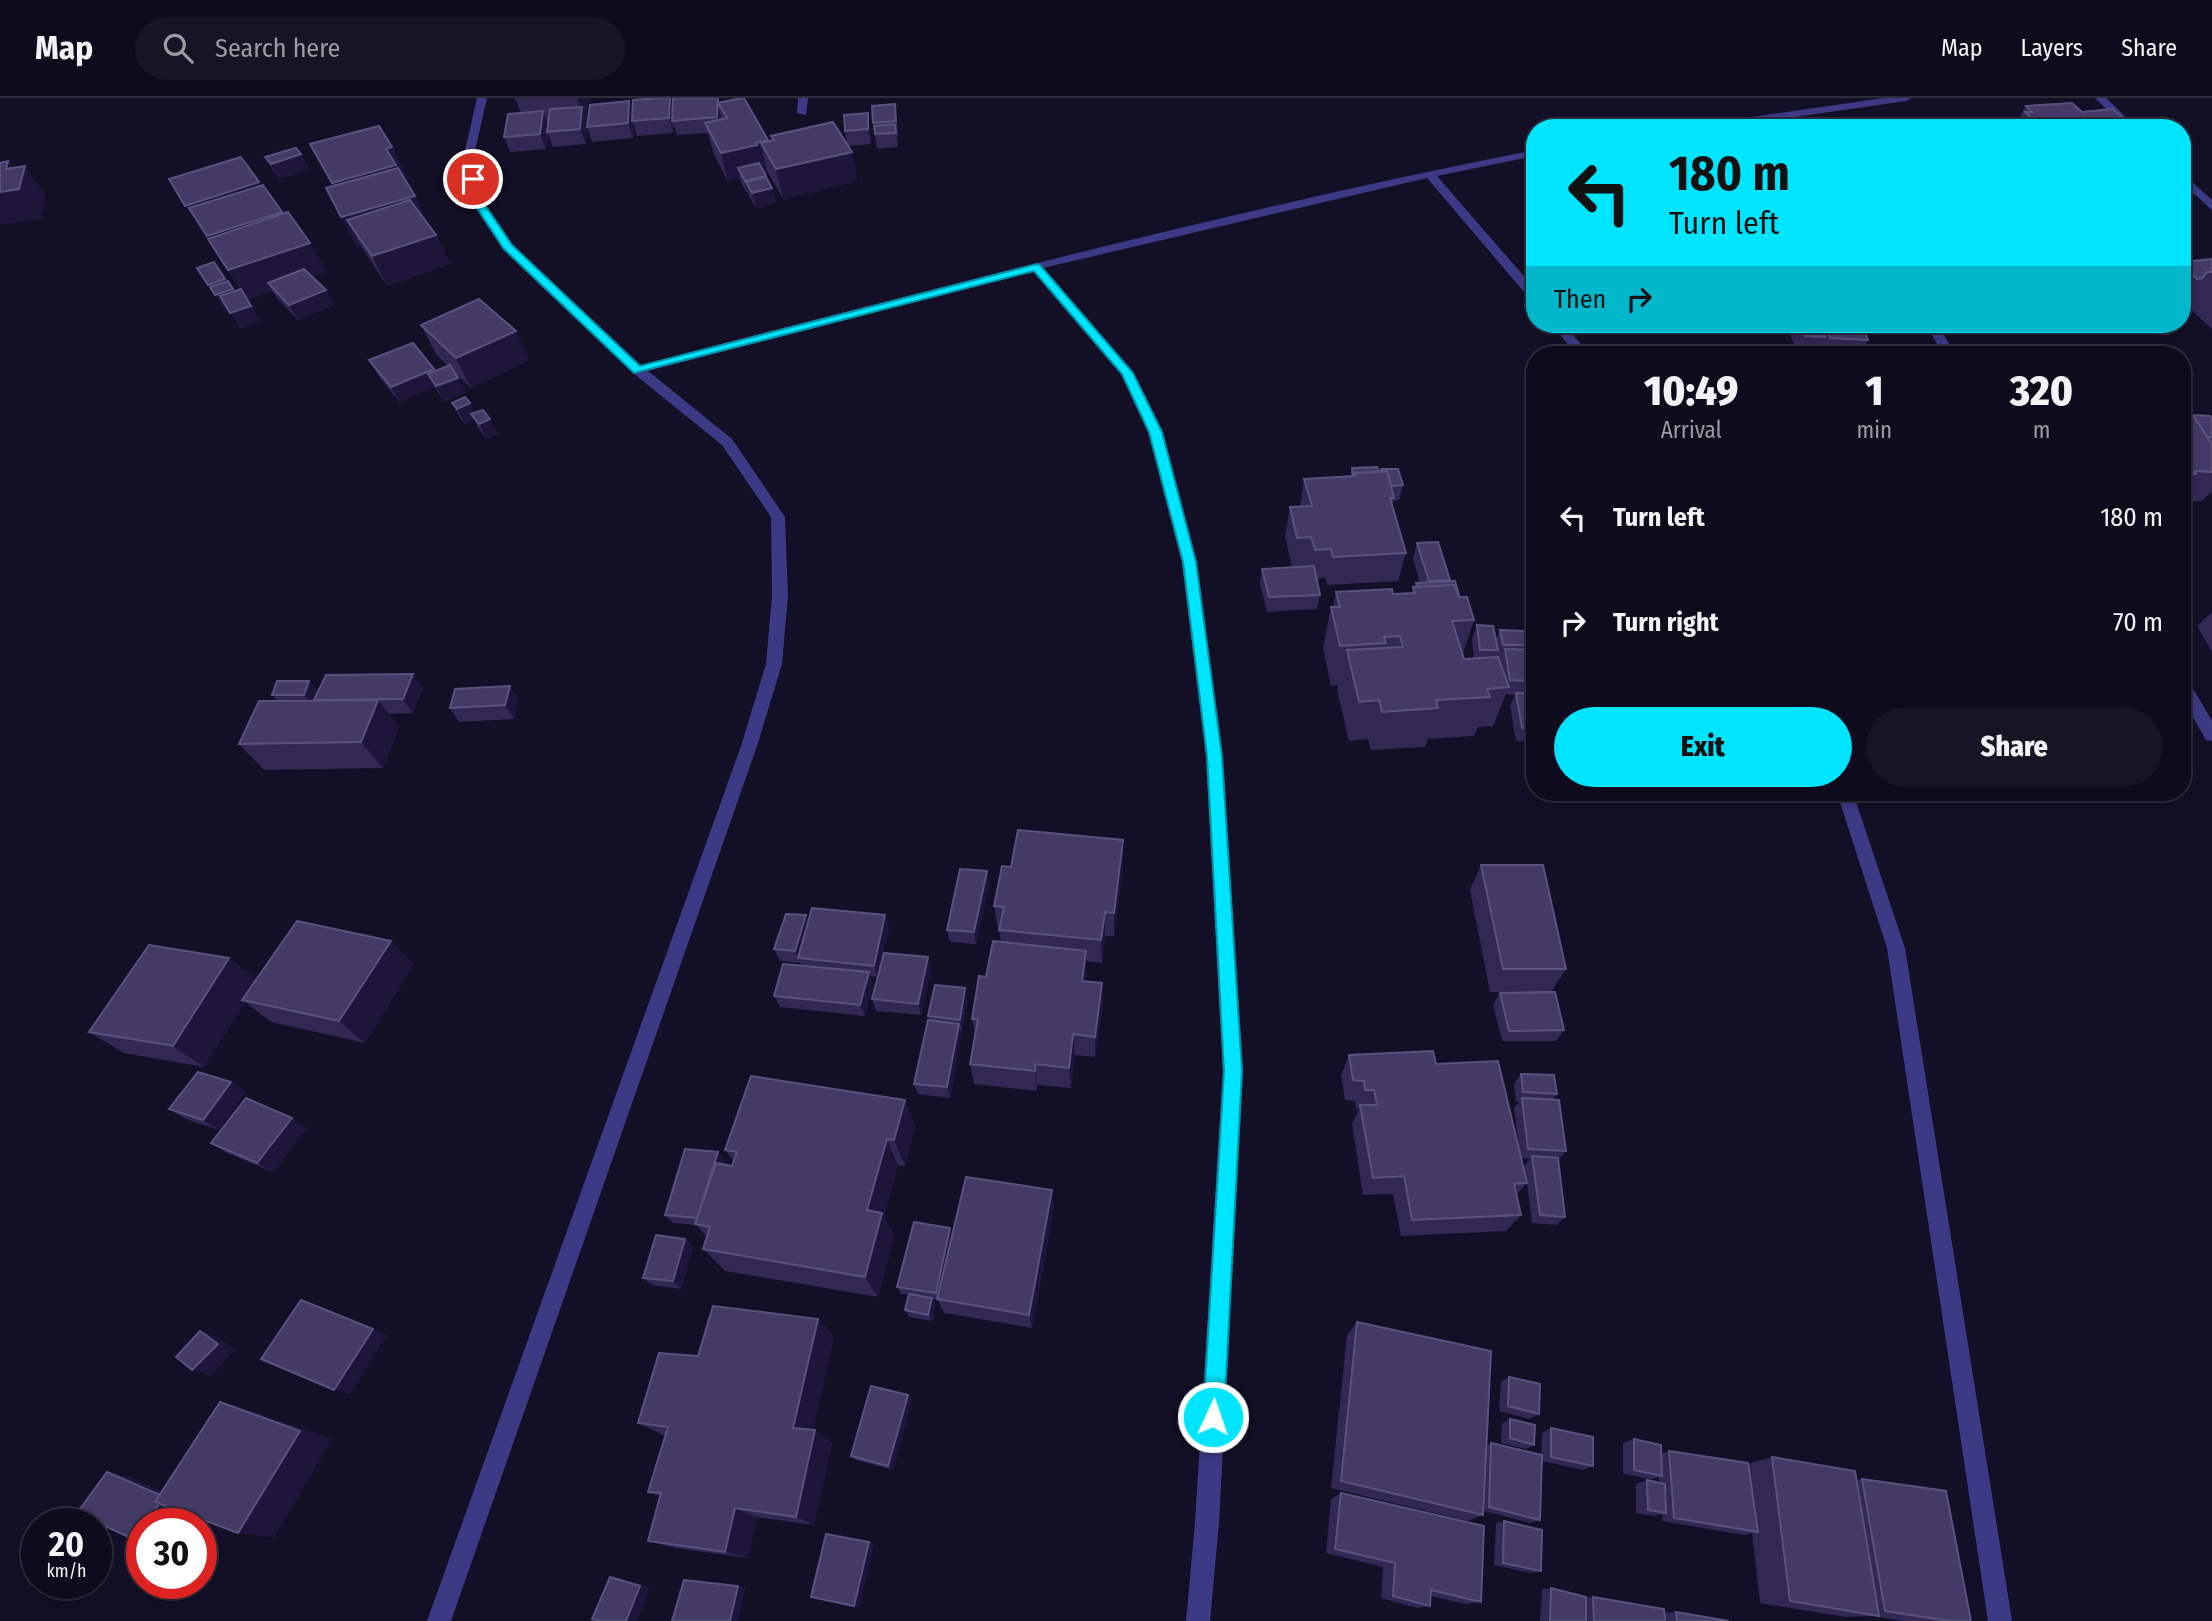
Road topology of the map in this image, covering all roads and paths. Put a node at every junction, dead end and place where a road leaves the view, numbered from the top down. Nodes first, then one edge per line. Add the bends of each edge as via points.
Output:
1 (482, 98) edge
2 (803, 98) edge
3 (1904, 98) edge
4 (2100, 98) edge
5 (802, 113) dead end
6 (1791, 114) junction
7 (1757, 119) edge
8 (1794, 119) edge
9 (2122, 119) edge
10 (1526, 155) edge
11 (1429, 173) junction
12 (2191, 185) edge
13 (2212, 207) edge
14 (1037, 267) junction
15 (1526, 286) edge
16 (638, 370) junction
17 (2191, 699) edge
18 (2212, 735) edge
19 (1848, 801) edge
20 (439, 1621) edge
21 (1198, 1621) edge
22 (2000, 1621) edge

1 - 16 street via 469,155 478,202 508,247
2 - 5 street
3 - 6 street
4 - 9 street
6 - 7 street
6 - 8 street
10 - 11 street
11 - 14 street
11 - 15 street
12 - 13 street
14 - 16 street
14 - 21 street via 1127,373 1156,432 1189,562 1214,756 1233,1071
16 - 20 street via 727,442 778,517 780,596 774,664
17 - 18 street
19 - 22 street via 1896,948

